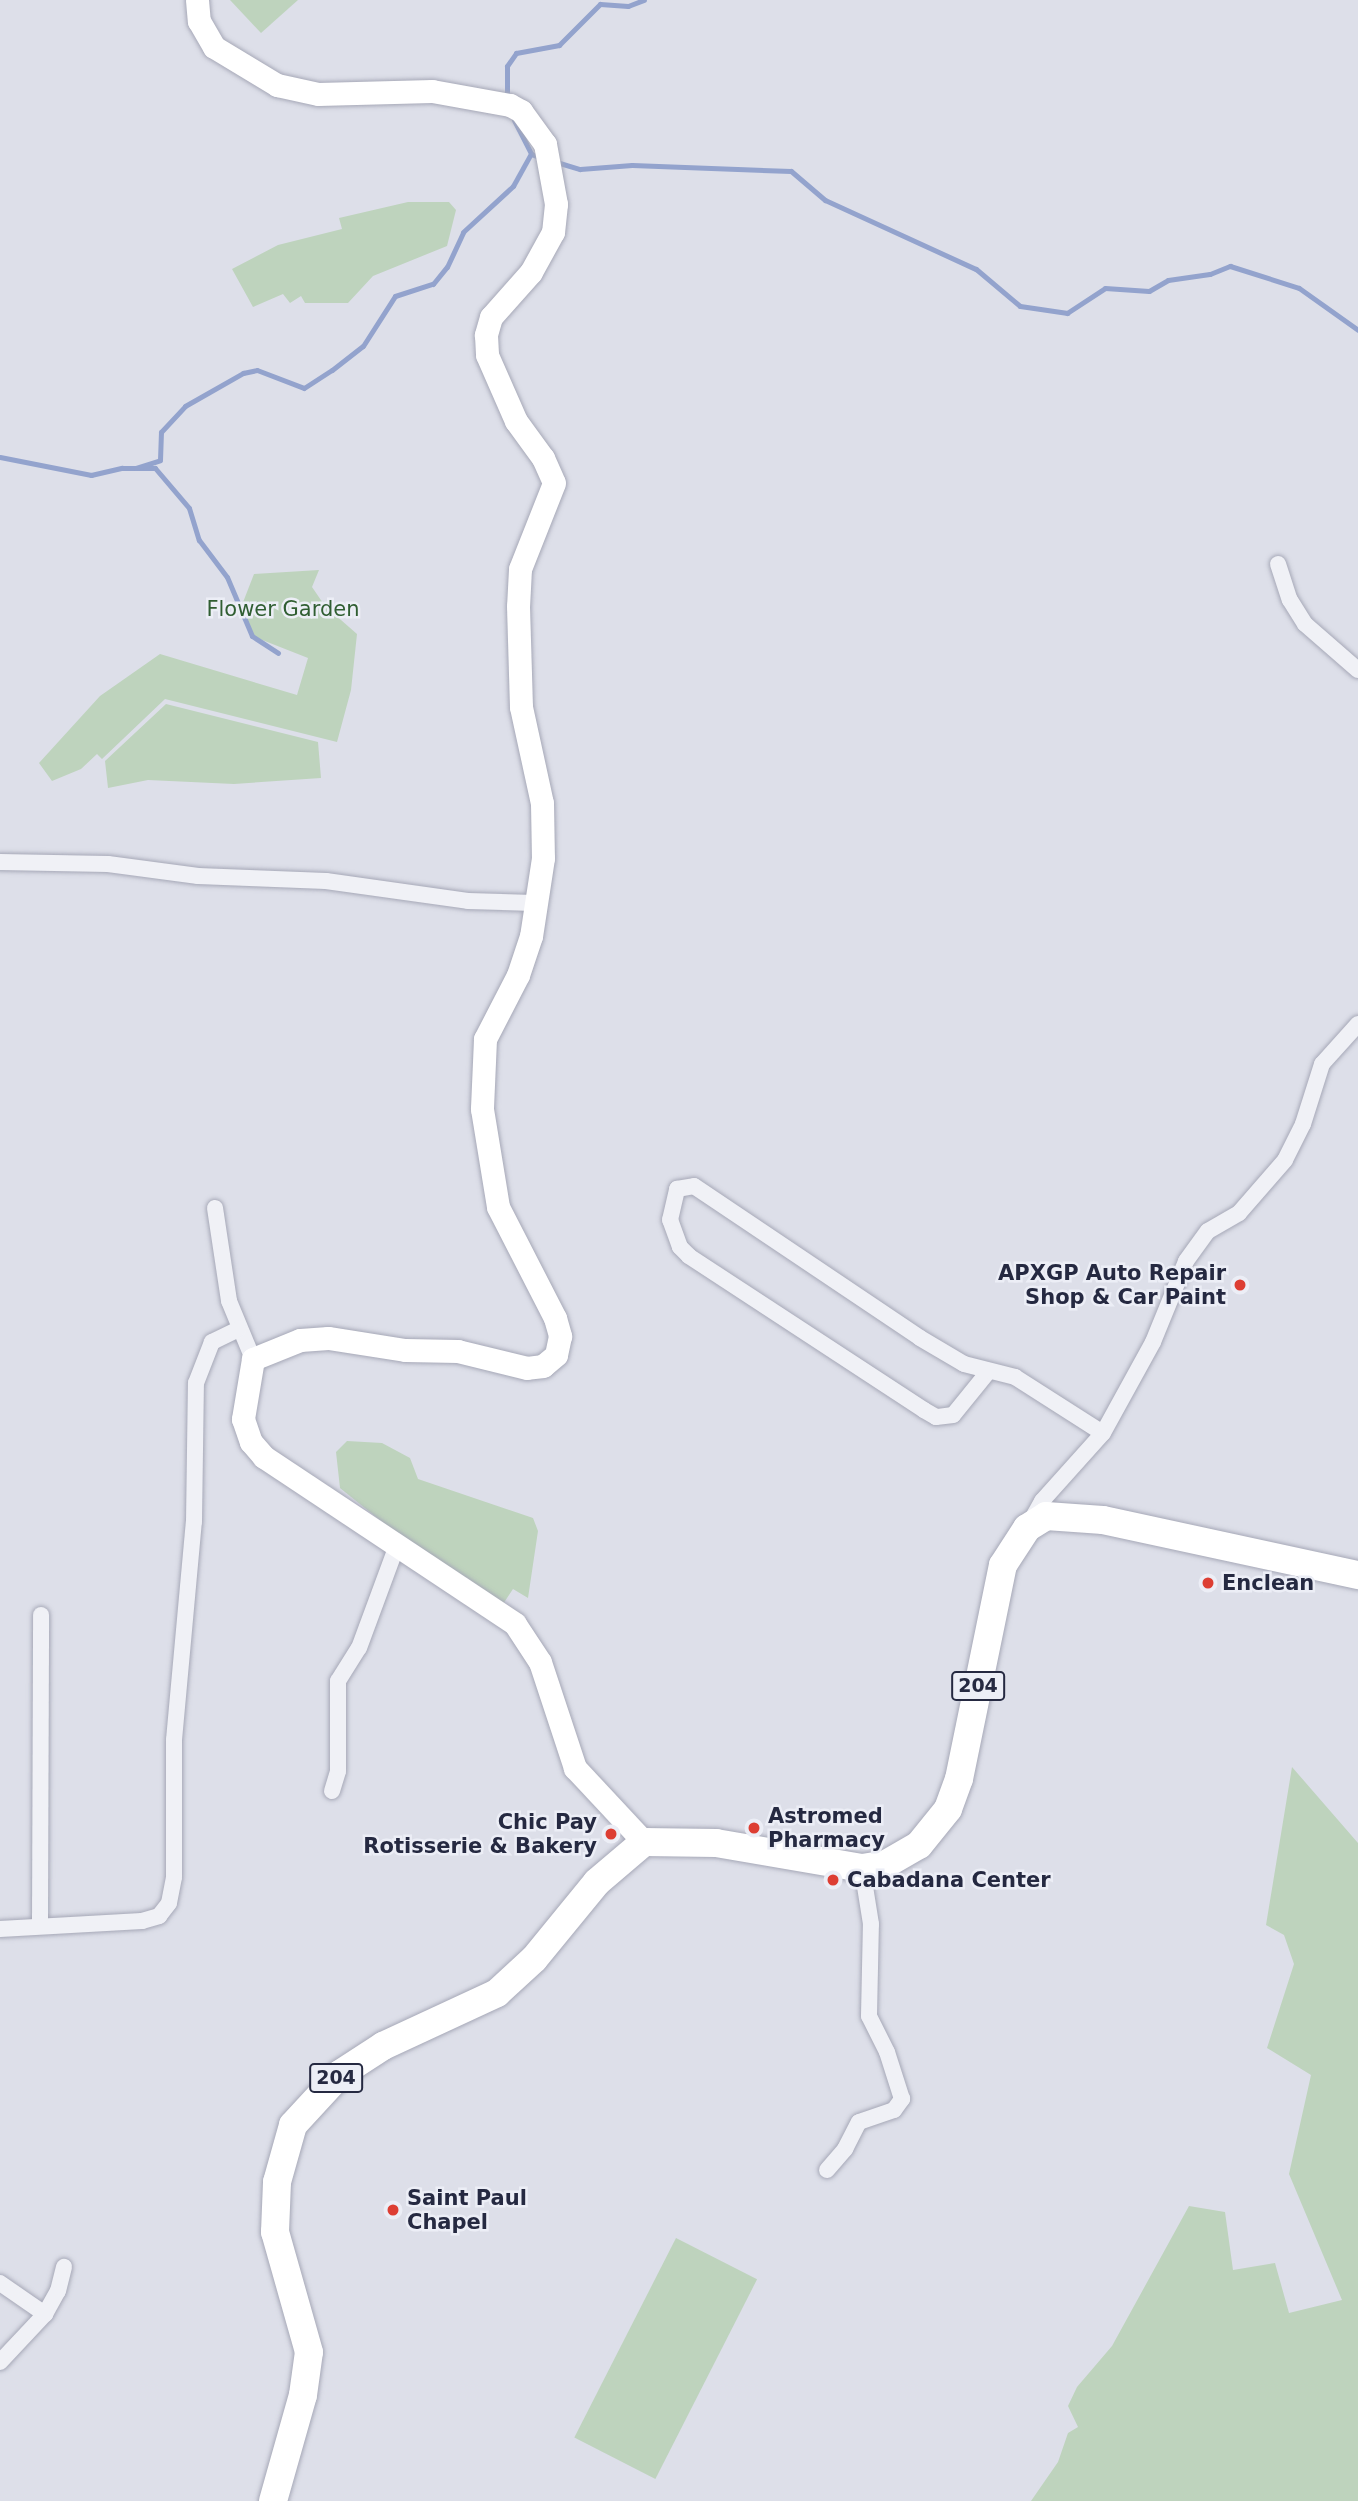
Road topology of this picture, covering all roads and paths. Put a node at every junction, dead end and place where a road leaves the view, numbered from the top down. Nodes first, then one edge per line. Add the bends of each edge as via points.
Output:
1 (197, 0) edge
2 (1278, 564) dead end
3 (1358, 670) edge
4 (0, 862) edge
5 (534, 903) junction
6 (1358, 1024) edge
7 (215, 1208) dead end
8 (240, 1329) junction
9 (253, 1359) junction
10 (988, 1372) junction
11 (1103, 1433) junction
12 (1027, 1528) junction
13 (397, 1545) junction
14 (1358, 1574) edge
15 (41, 1615) dead end
16 (332, 1791) dead end
17 (644, 1842) junction
18 (862, 1868) junction
19 (40, 1926) junction
20 (0, 1929) edge
21 (827, 2170) dead end
22 (64, 2267) dead end
23 (0, 2283) edge
24 (45, 2314) junction
25 (0, 2362) edge
26 (273, 2501) edge

1 - 5 street via 199,21 214,47 276,85 318,94 408,89 503,104 522,111 545,144 556,204 544,255 491,317 486,335 486,355 516,421 543,458 554,483 520,569 521,707 545,832
2 - 3 street via 1305,624
4 - 5 street via 108,864 198,876 326,881 468,901
5 - 9 street via 531,936 518,975 485,1039 482,1109 498,1207 555,1318 559,1336 556,1355 543,1366 527,1368 480,1354 405,1350 328,1338 290,1342
6 - 11 street via 1322,1064 1303,1125 1285,1160 1239,1213 1208,1231 1185,1261 1153,1342
7 - 8 street via 223,1273
8 - 9 street
8 - 19 street via 212,1342 196,1383 194,1522 174,1740 174,1877 169,1903 159,1916 142,1921
9 - 13 street via 243,1419 251,1442 264,1457
10 - 10 street via 964,1364 920,1338 709,1194 688,1184 677,1189 670,1220 680,1247 689,1256 924,1410 936,1417 953,1415
10 - 11 street via 1015,1377
11 - 12 street via 1042,1501
12 - 14 highway via 1046,1516 1102,1520
12 - 18 highway, 204 via 1003,1564 970,1736 948,1809 934,1830 905,1855
13 - 16 street via 359,1648 338,1681 338,1771
13 - 17 street via 515,1624 540,1662 575,1768
15 - 19 street
17 - 18 highway, 204 via 716,1843
17 - 26 highway, 204 via 597,1882 512,1981 497,1993 383,2046 340,2074 293,2125 273,2212 282,2264 309,2352
18 - 21 street via 871,1924 869,2016 902,2099 894,2110 859,2122
19 - 20 street
22 - 24 street
23 - 24 street
24 - 25 street

